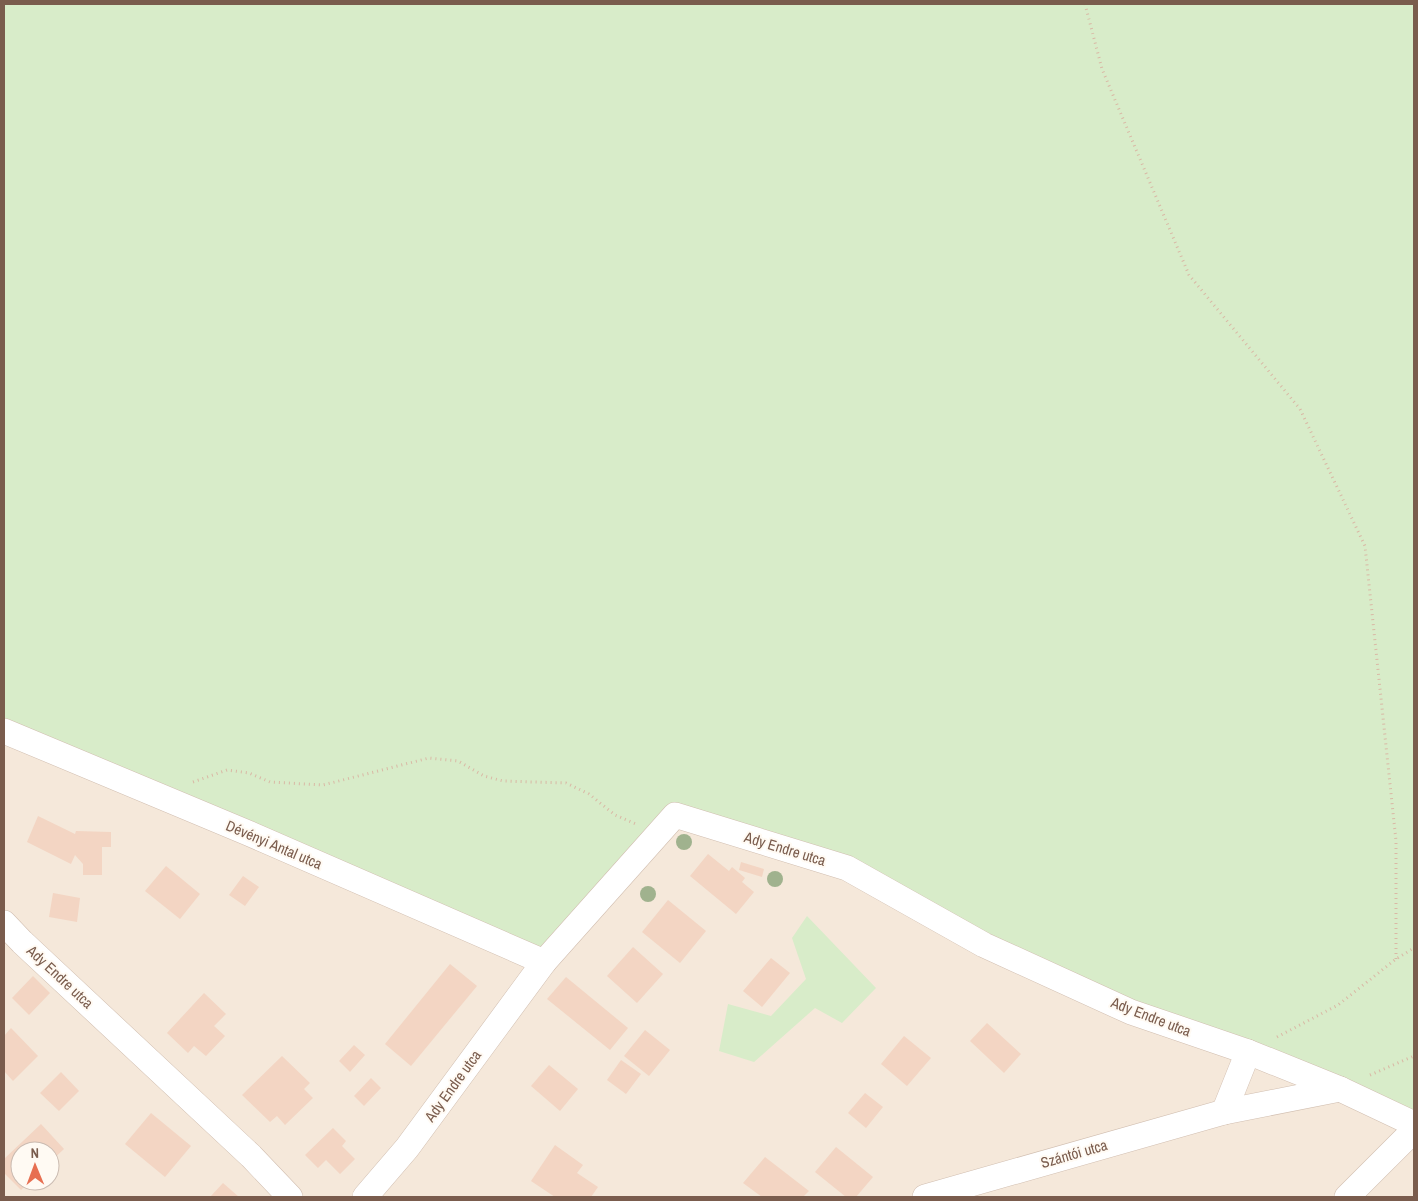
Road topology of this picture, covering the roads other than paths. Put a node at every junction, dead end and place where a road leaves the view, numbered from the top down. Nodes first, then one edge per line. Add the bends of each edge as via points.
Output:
1 (4, 732) edge
2 (4, 923) edge
3 (544, 962) junction
4 (1248, 1052) junction
5 (1340, 1089) junction
6 (1224, 1112) junction
7 (1414, 1124) edge
8 (1414, 1130) edge
9 (290, 1197) edge
10 (365, 1197) edge
11 (925, 1197) edge
12 (1347, 1197) edge

1 - 3 street, Dévényi Antal utca
2 - 9 street, Ady Endre utca via 251,1156
3 - 4 street, Ady Endre utca via 675,816 847,868 984,945 1122,1008
3 - 10 street, Ady Endre utca via 407,1148
4 - 5 street, Ady Endre utca
4 - 6 street
5 - 6 street, Szántói utca
5 - 7 street, Ady Endre utca
6 - 11 street, Szántói utca
8 - 12 street

